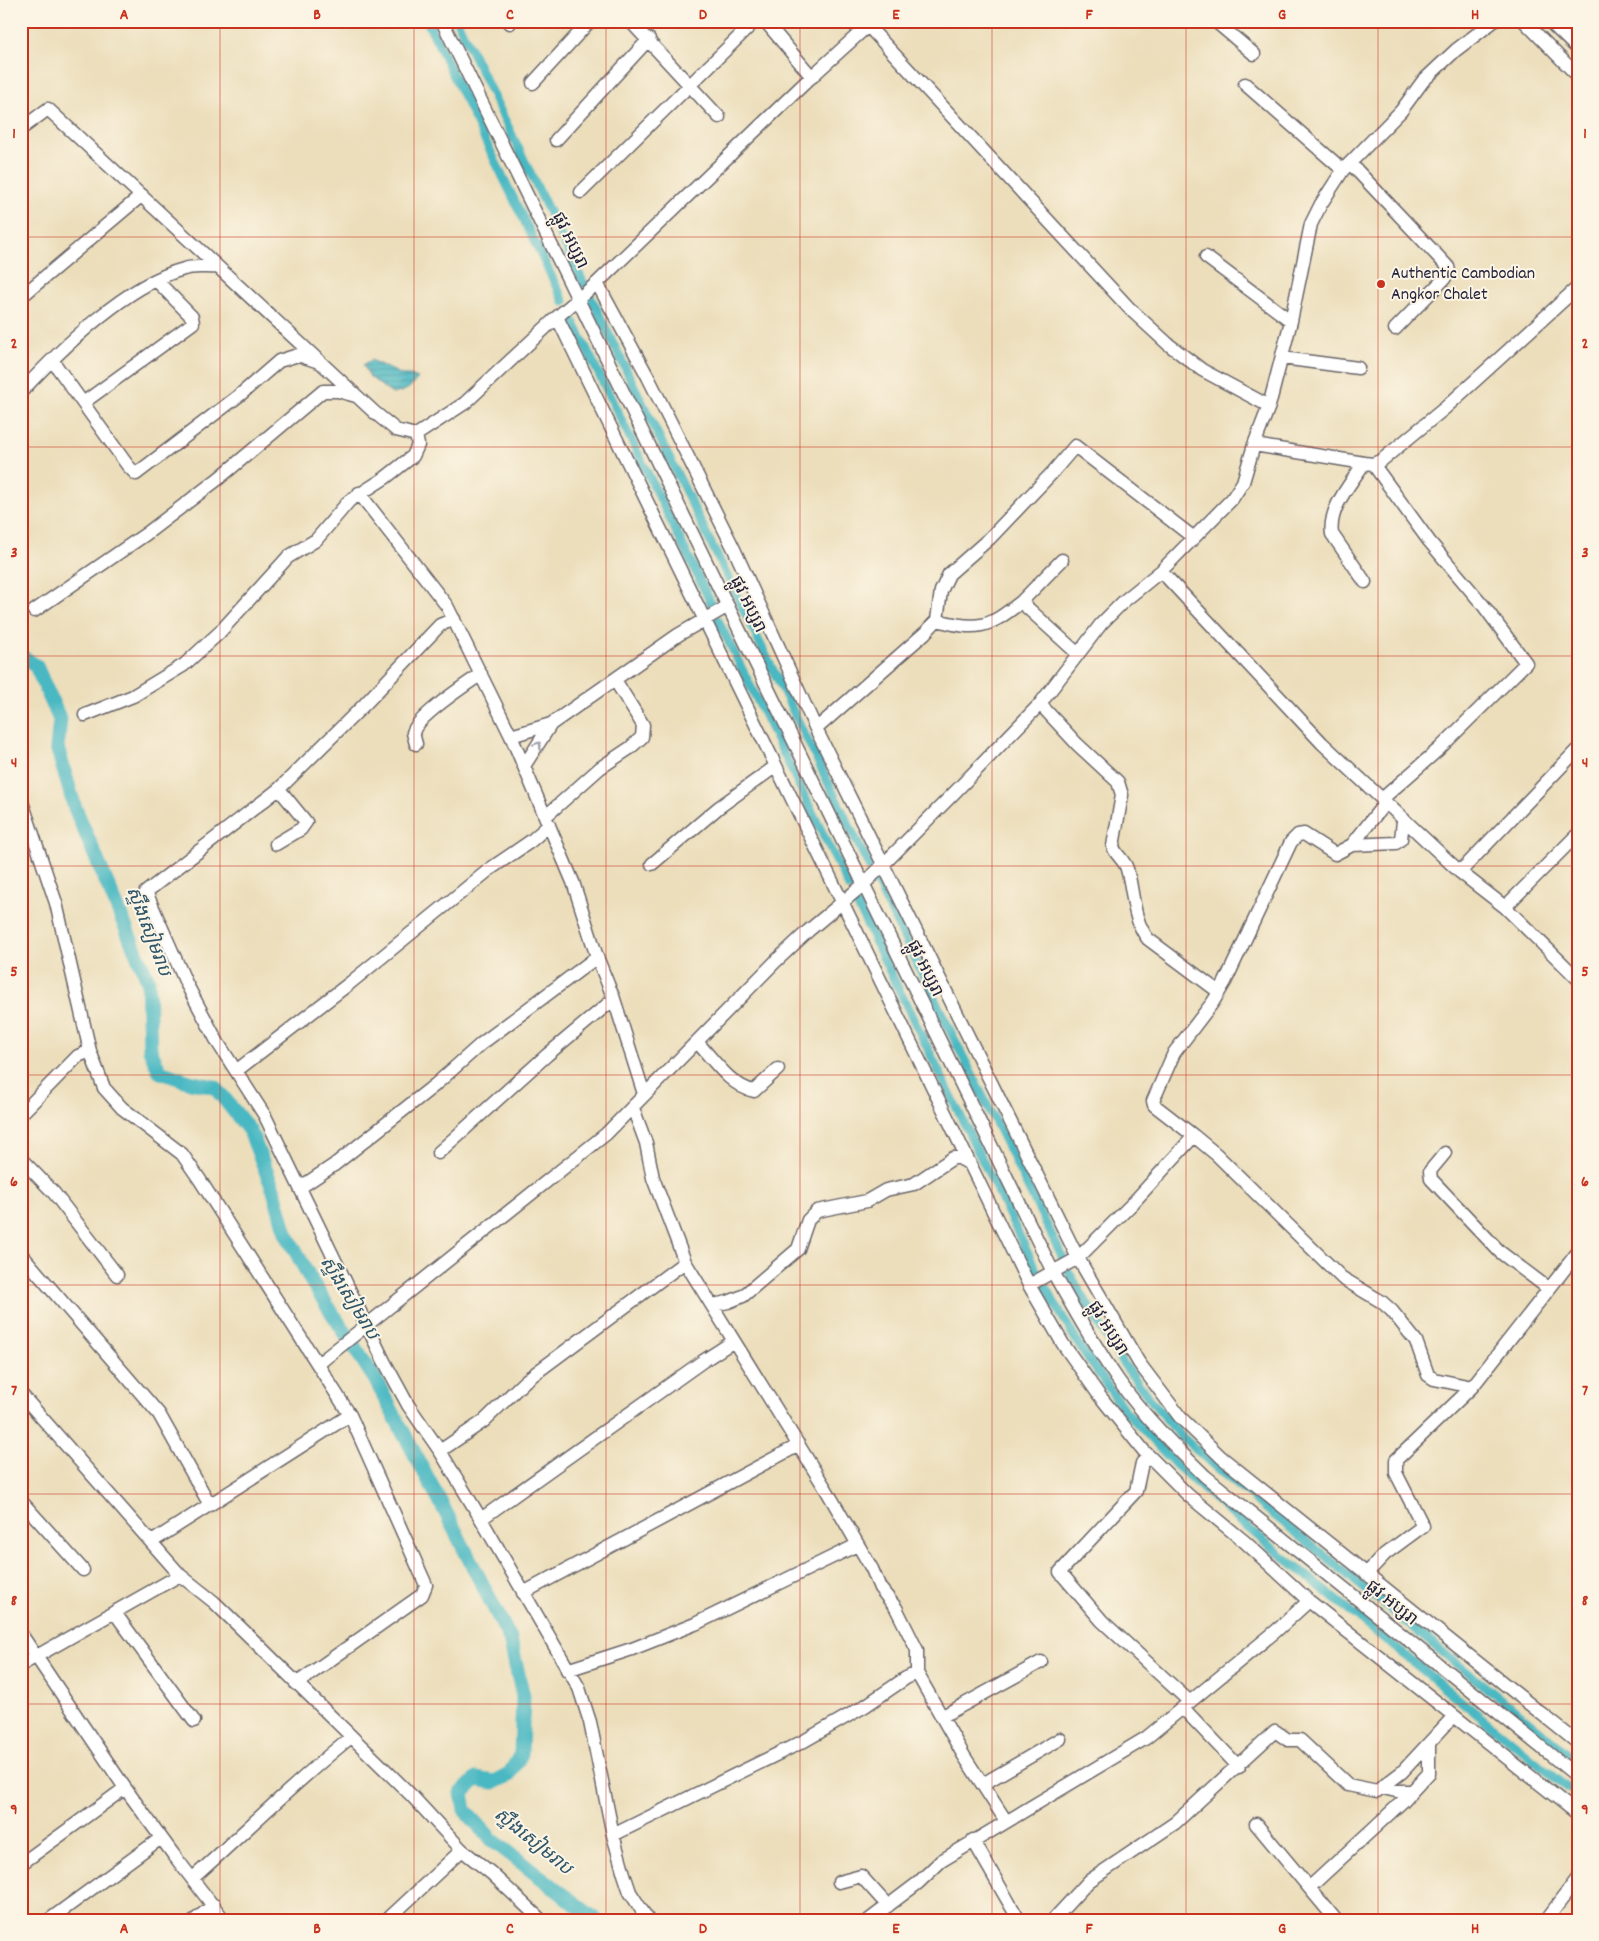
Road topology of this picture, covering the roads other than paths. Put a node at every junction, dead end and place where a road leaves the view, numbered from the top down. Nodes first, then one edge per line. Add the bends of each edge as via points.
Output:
1 (442, 21) edge
2 (590, 21) edge
3 (630, 21) edge
4 (755, 21) edge
5 (765, 21) edge
6 (1215, 21) edge
7 (1494, 21) edge
8 (1524, 21) edge
9 (1549, 21) edge
10 (870, 24) edge
11 (649, 39) junction
12 (1578, 50) edge
13 (1254, 54) dead end
14 (812, 76) junction
15 (1578, 76) edge
16 (533, 83) dead end
17 (1245, 84) dead end
18 (691, 86) junction
19 (719, 117) dead end
20 (21, 129) edge
21 (556, 140) dead end
22 (1346, 166) junction
23 (582, 192) dead end
24 (142, 195) junction
25 (1206, 257) dead end
26 (218, 267) junction
27 (156, 280) junction
28 (597, 283) junction
29 (1578, 287) edge
30 (21, 297) edge
31 (578, 300) junction
32 (557, 317) junction
33 (1291, 321) junction
34 (1395, 329) dead end
35 (1282, 358) junction
36 (52, 360) junction
37 (323, 363) junction
38 (1358, 368) dead end
39 (21, 392) edge
40 (358, 397) junction
41 (83, 403) junction
42 (1269, 406) junction
43 (416, 434) junction
44 (1254, 444) junction
45 (1369, 463) junction
46 (359, 493) junction
47 (1194, 538) junction
48 (1062, 560) dead end
49 (1161, 571) junction
50 (1365, 582) dead end
51 (1021, 602) junction
52 (728, 606) junction
53 (34, 611) dead end
54 (454, 618) junction
55 (705, 620) junction
56 (937, 620) junction
57 (1077, 653) junction
58 (481, 674) junction
59 (615, 680) junction
60 (1040, 704) junction
61 (85, 715) dead end
62 (551, 724) junction
63 (816, 729) junction
64 (511, 736) junction
65 (416, 744) dead end
66 (1578, 749) edge
67 (524, 766) junction
68 (776, 766) junction
69 (279, 789) junction
70 (21, 799) edge
71 (1384, 801) junction
72 (1403, 820) junction
73 (547, 821) junction
74 (1578, 834) edge
75 (276, 844) dead end
76 (1352, 845) junction
77 (652, 864) dead end
78 (882, 864) junction
79 (1460, 872) junction
80 (863, 885) junction
81 (842, 901) junction
82 (1505, 907) junction
83 (597, 958) junction
84 (1578, 979) edge
85 (1219, 992) junction
86 (614, 999) junction
87 (697, 1042) junction
88 (90, 1051) junction
89 (778, 1069) dead end
90 (236, 1071) junction
91 (644, 1094) junction
92 (633, 1108) junction
93 (21, 1114) edge
94 (1194, 1136) junction
95 (438, 1152) dead end
96 (1445, 1153) dead end
97 (21, 1160) edge
98 (970, 1164) junction
99 (301, 1187) junction
100 (1578, 1252) edge
101 (21, 1254) edge
102 (1078, 1258) junction
103 (685, 1262) junction
104 (1053, 1272) junction
105 (117, 1276) dead end
106 (1029, 1285) junction
107 (1549, 1290) junction
108 (712, 1305) junction
109 (365, 1328) junction
110 (734, 1341) junction
111 (322, 1361) junction
112 (1472, 1387) junction
113 (21, 1394) edge
114 (350, 1415) junction
115 (799, 1445) junction
116 (440, 1451) junction
117 (1149, 1456) junction
118 (21, 1501) edge
119 (210, 1505) junction
120 (480, 1519) junction
121 (153, 1541) junction
122 (857, 1545) junction
123 (83, 1570) dead end
124 (180, 1574) junction
125 (1366, 1574) junction
126 (523, 1593) junction
127 (1308, 1601) junction
128 (115, 1613) junction
129 (21, 1634) edge
130 (36, 1655) junction
131 (1041, 1662) dead end
132 (21, 1665) edge
133 (567, 1670) junction
134 (918, 1673) junction
135 (296, 1684) junction
136 (1187, 1705) junction
137 (943, 1716) junction
138 (1454, 1716) junction
139 (194, 1721) dead end
140 (350, 1737) junction
141 (1060, 1738) dead end
142 (1429, 1743) junction
143 (1578, 1743) edge
144 (1239, 1766) junction
145 (1578, 1776) edge
146 (983, 1784) junction
147 (125, 1788) junction
148 (1383, 1788) junction
149 (1412, 1791) junction
150 (1578, 1814) edge
151 (1006, 1821) junction
152 (1256, 1824) dead end
153 (613, 1835) junction
154 (161, 1838) junction
155 (973, 1840) junction
156 (462, 1850) junction
157 (21, 1864) edge
158 (193, 1878) junction
159 (1578, 1878) edge
160 (839, 1882) dead end
161 (1310, 1887) junction
162 (214, 1905) junction
163 (888, 1906) junction
164 (49, 1920) edge
165 (195, 1920) edge
166 (224, 1920) edge
167 (387, 1920) edge
168 (541, 1920) edge
169 (648, 1920) edge
170 (869, 1920) edge
171 (1019, 1920) edge
172 (1053, 1920) edge
173 (1336, 1920) edge
174 (1546, 1920) edge

1 - 31 street, ផ្លូវ អប្សរា
2 - 16 street
3 - 11 street
4 - 18 street
5 - 14 street
6 - 13 street
7 - 22 street via 1423,81 1404,106
8 - 15 street
9 - 12 street
10 - 14 street
10 - 42 street via 1130,309 1202,370
11 - 18 street
11 - 21 street
14 - 28 street
17 - 22 street
18 - 19 street
18 - 23 street
20 - 24 street via 48,109
22 - 33 street via 1311,224
22 - 34 street via 1448,267 1444,279
24 - 26 street
24 - 30 street
25 - 33 street
26 - 27 street via 188,268
26 - 37 street
27 - 36 street via 119,303
27 - 41 street via 192,317 193,323
28 - 31 street
28 - 63 street via 734,549
29 - 45 street via 1390,455
31 - 32 street
31 - 52 street, ផ្លូវ អប្សរា
32 - 43 street via 465,403
32 - 55 street
33 - 35 street
35 - 38 street
35 - 42 street
36 - 39 street
36 - 41 street
37 - 40 street
37 - 41 street via 298,355 279,361 136,474
40 - 43 street via 396,430
40 - 53 street via 338,391 323,391 225,474 146,534
42 - 44 street
43 - 46 street via 418,445 413,456
44 - 45 street
44 - 47 street via 1243,482 1217,516
45 - 50 street via 1333,512 1330,525 1332,534
45 - 71 street via 1526,663
46 - 54 street via 417,565
46 - 61 street via 339,510 313,542 280,564 218,633 184,664 133,696
47 - 49 street
47 - 56 street via 1075,446 990,538 950,574 940,591
48 - 51 street
49 - 57 street via 1124,601
49 - 71 street via 1309,729
51 - 56 street via 982,627
51 - 57 street
52 - 55 street
52 - 80 street, ផ្លូវ អប្សរា
54 - 58 street
54 - 69 street via 440,625
55 - 59 street
55 - 68 street
56 - 63 street
57 - 60 street
58 - 64 street
58 - 65 street via 416,724 413,733
59 - 62 street
59 - 73 street via 643,725 642,737 600,768
60 - 78 street
60 - 85 street via 1118,782 1122,795 1113,846 1127,869 1143,933
62 - 64 street
67 -> 62 street
63 - 78 street
64 - 67 street
66 - 79 street
67 - 73 street
68 - 77 street via 725,802
68 - 81 street
69 - 75 street via 306,822 301,829
69 - 90 street via 146,892 186,983
70 - 88 street via 56,902
71 - 72 street
71 - 76 street
72 - 76 street via 1401,839 1396,843
72 - 79 street
73 - 83 street via 572,882
73 - 90 street via 531,841
74 - 82 street
76 - 85 street via 1335,854 1308,835 1301,834 1295,838 1284,854
78 - 80 street
78 - 102 street
79 - 82 street
80 - 81 street
80 - 104 street, ផ្លូវ អប្សរា
81 - 87 street
81 - 98 street
82 - 84 street
83 - 86 street
83 - 99 street via 482,1044 334,1165
85 - 94 street via 1174,1053 1153,1101
86 - 91 street
86 - 95 street
87 - 89 street via 746,1090 754,1091
87 - 91 street
88 - 93 street via 78,1056
88 - 111 street via 109,1096 189,1162
90 - 99 street via 265,1116
91 - 92 street
92 - 103 street via 646,1143 652,1178
92 - 109 street via 606,1134
94 - 102 street
94 - 112 street via 1342,1278 1392,1311 1416,1341 1428,1375
96 - 107 street via 1430,1171 1431,1179 1500,1252
97 - 105 street via 54,1193
98 - 106 street
98 - 108 street via 951,1158 914,1184 886,1190 867,1201 817,1211 808,1220 798,1249 743,1296
99 - 109 street
100 - 107 street
101 - 119 street via 160,1414
102 - 104 street
102 - 125 street via 1139,1363 1180,1417 1221,1457
103 - 108 street
103 - 116 street via 525,1381 484,1421
104 - 106 street
104 - 145 street, ផ្លូវ អប្សរា via 1119,1381 1162,1434 1205,1476
106 - 117 street via 1098,1396
107 - 112 street
108 - 110 street
109 - 111 street
109 - 116 street via 408,1405
110 - 115 street
110 - 120 street
111 - 114 street
112 - 125 street via 1396,1460 1396,1473 1423,1526 1385,1554
113 - 121 street
114 - 119 street
114 - 135 street via 426,1588
115 - 122 street
115 - 126 street
116 - 120 street
117 - 127 street
117 - 136 street via 1142,1463 1136,1491 1060,1572 1108,1627
118 - 123 street
119 - 121 street
120 - 126 street
121 - 124 street
122 - 133 street via 696,1624
122 - 134 street via 912,1639 918,1656
124 - 128 street
124 - 135 street via 214,1602
125 - 143 street
126 - 133 street
127 - 136 street
127 - 138 street
128 - 130 street
128 - 139 street
129 - 130 street
130 - 132 street
130 - 147 street
131 - 137 street
133 - 153 street via 584,1701
134 - 137 street
134 - 153 street via 804,1741
135 - 140 street
136 - 144 street
136 - 151 street via 1146,1738
137 - 146 street
138 - 142 street
138 - 150 street
140 - 156 street via 411,1794
140 - 158 street
141 - 146 street
142 - 148 street
142 - 149 street via 1429,1773
144 - 148 street via 1275,1731 1288,1740 1300,1740 1348,1785 1377,1791
144 - 172 street via 1175,1823 1089,1881
146 - 151 street
147 - 154 street
147 - 157 street
148 - 149 street
149 - 161 street
151 - 155 street
152 - 161 street
153 - 169 street via 630,1892
154 - 158 street
154 - 164 street
155 - 163 street via 941,1861
155 - 171 street
156 - 167 street
156 - 168 street
158 - 162 street
159 - 174 street
160 - 163 street via 861,1876
161 - 173 street
162 - 165 street
162 - 166 street
163 - 170 street

